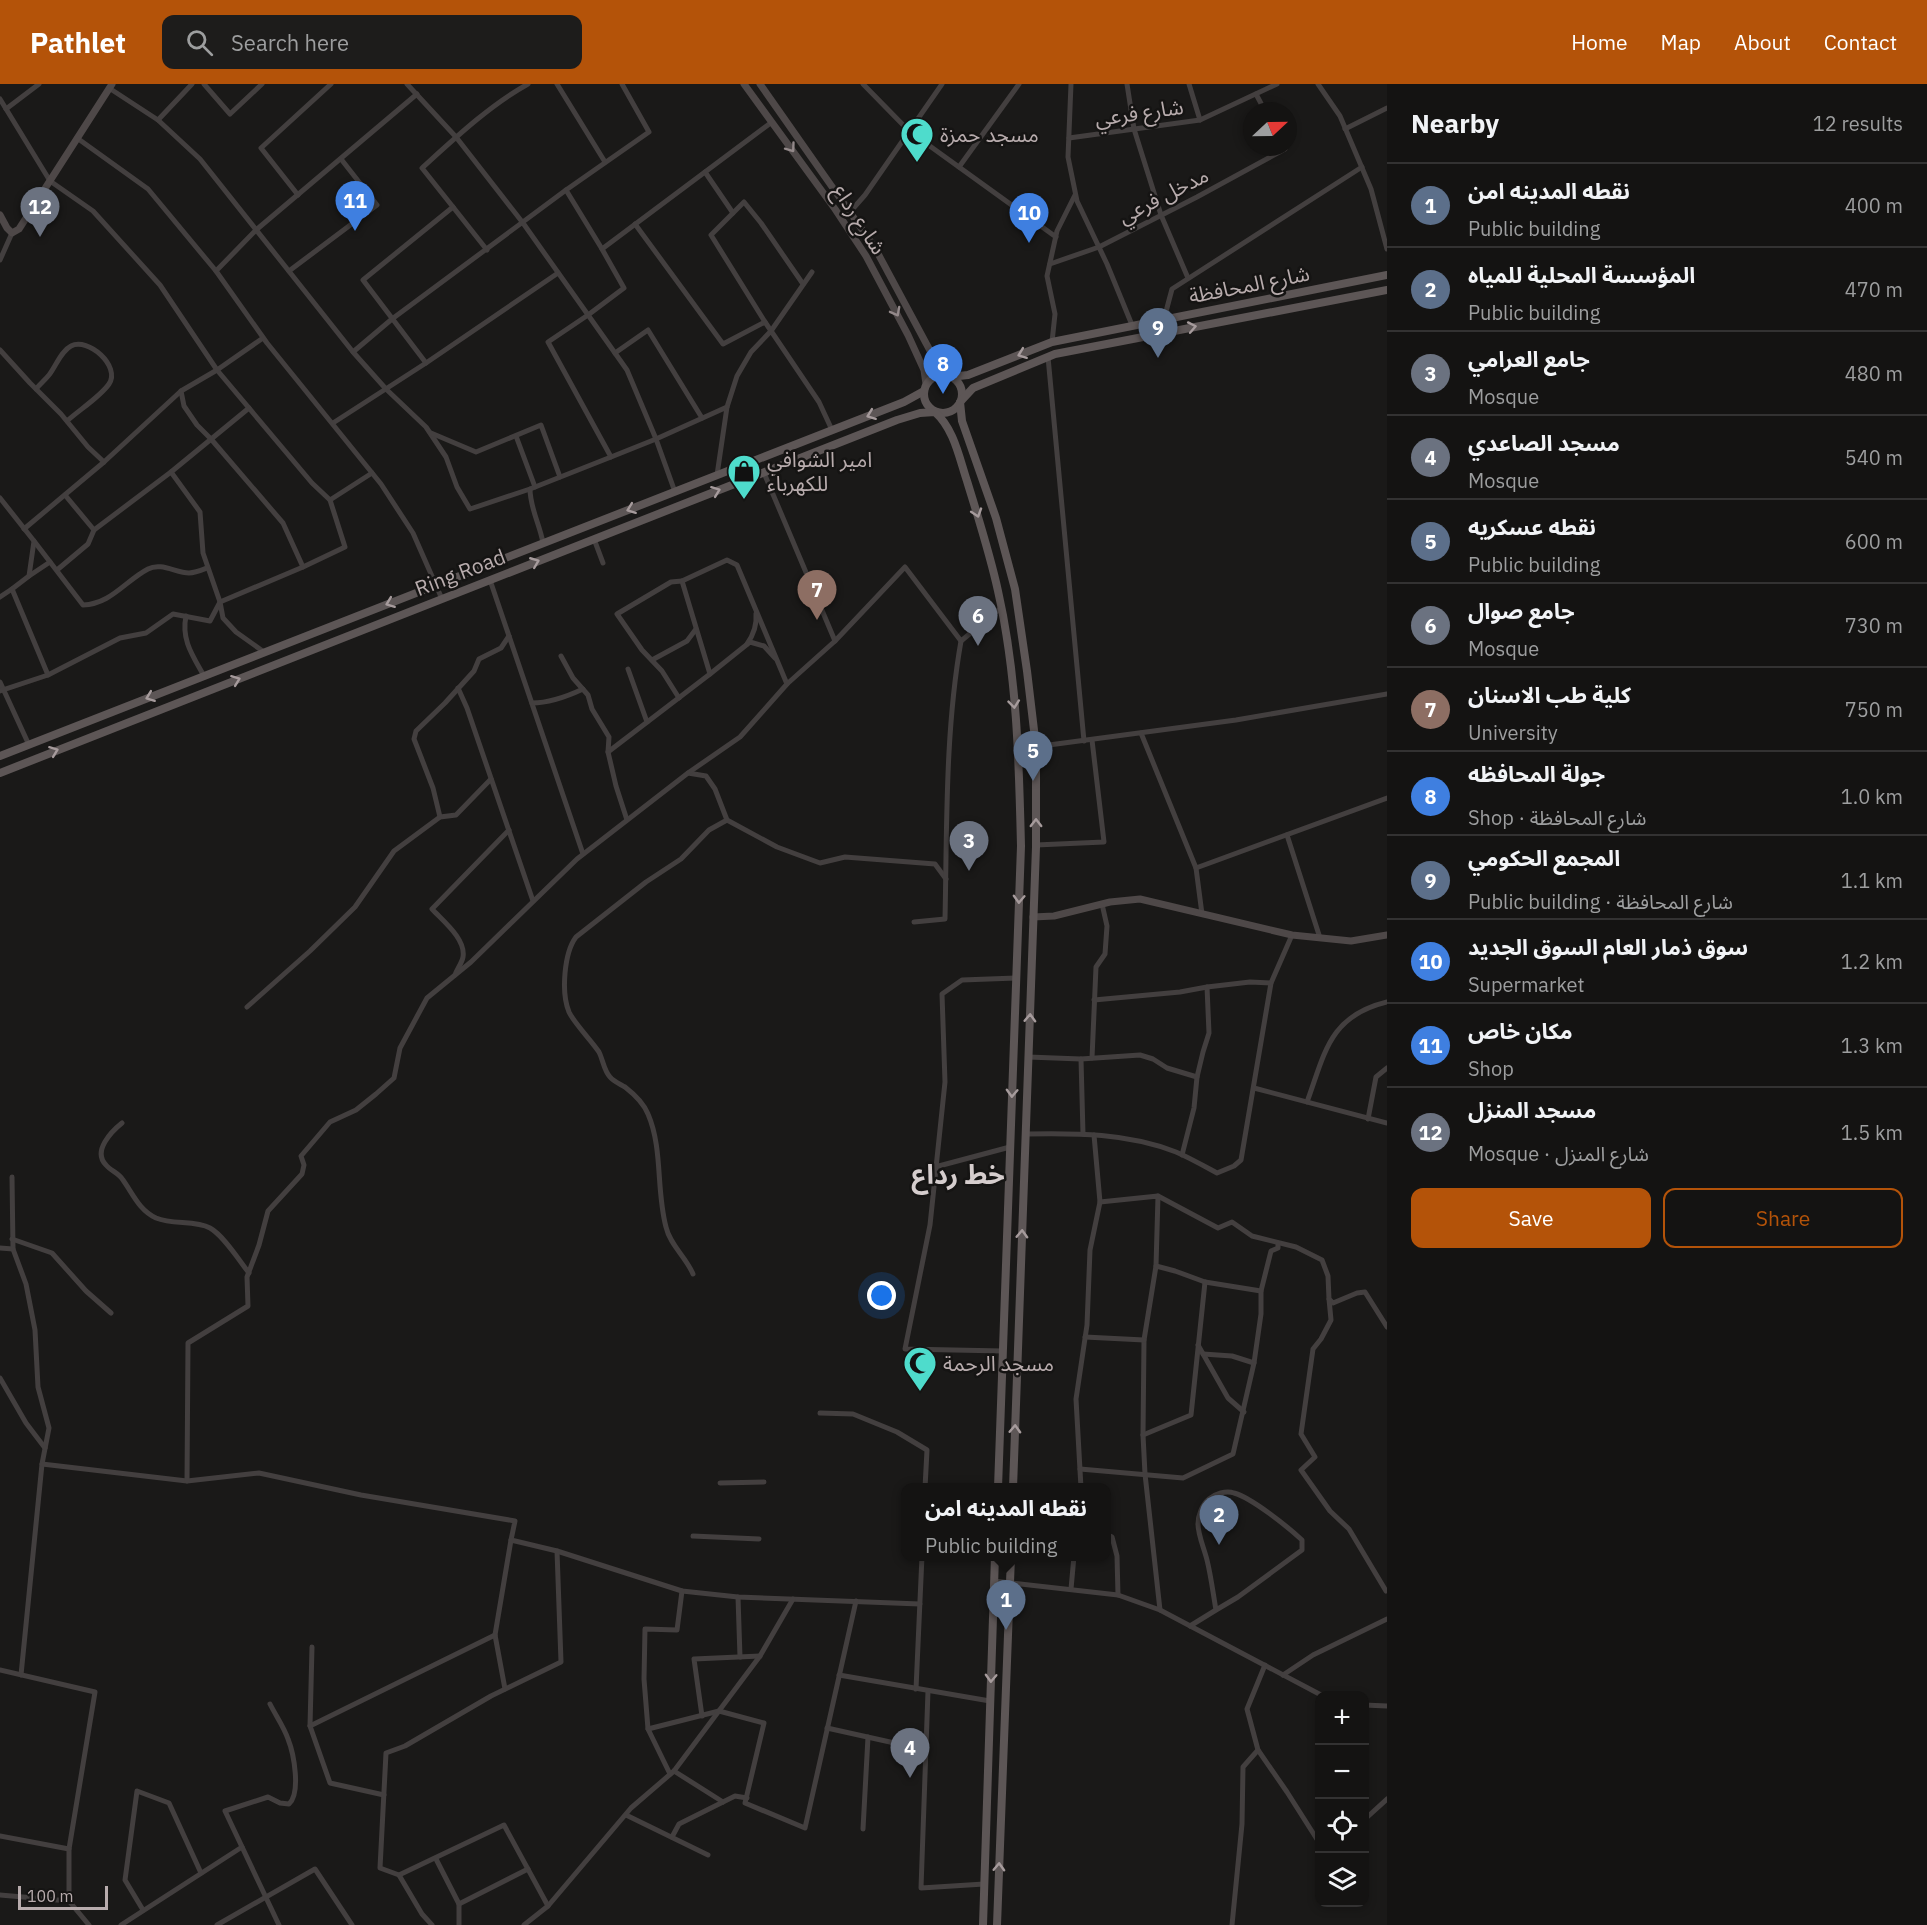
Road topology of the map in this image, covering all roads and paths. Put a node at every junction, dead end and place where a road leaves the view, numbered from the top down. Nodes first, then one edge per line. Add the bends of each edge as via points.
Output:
1 (39, 84) edge
2 (192, 84) edge
3 (204, 84) edge
4 (262, 84) edge
5 (331, 84) edge
6 (406, 84) edge
7 (528, 84) edge
8 (557, 84) edge
9 (622, 84) edge
10 (744, 84) edge
11 (760, 84) edge
12 (863, 84) edge
13 (942, 84) edge
14 (1019, 84) edge
15 (1071, 84) edge
16 (1127, 84) edge
17 (1189, 84) edge
18 (1277, 84) edge
19 (1318, 84) edge
20 (111, 86) edge
21 (417, 94) junction
22 (1256, 94) junction
23 (0, 99) edge
24 (1260, 102) edge
25 (1387, 108) edge
26 (6, 109) junction
27 (158, 120) junction
28 (1200, 120) junction
29 (771, 122) junction
30 (1134, 129) junction
31 (1345, 129) junction
32 (909, 131) junction
33 (456, 137) junction
34 (77, 138) junction
35 (1069, 138) junction
36 (1272, 156) edge
37 (340, 159) junction
38 (605, 162) junction
39 (959, 167) junction
40 (1362, 167) junction
41 (705, 172) junction
42 (50, 181) junction
43 (566, 190) junction
44 (298, 195) junction
45 (1075, 195) junction
46 (453, 207) junction
47 (849, 212) junction
48 (733, 213) junction
49 (0, 215) edge
50 (1161, 216) junction
51 (523, 223) junction
52 (635, 224) junction
53 (256, 230) junction
54 (12, 233) junction
55 (1056, 237) junction
56 (1099, 247) junction
57 (602, 249) junction
58 (1387, 249) edge
59 (487, 250) junction
60 (0, 260) edge
61 (1050, 264) junction
62 (216, 271) junction
63 (289, 271) junction
64 (812, 272) dead end
65 (558, 273) junction
66 (1387, 275) edge
67 (1188, 278) junction
68 (803, 284) junction
69 (1387, 291) edge
70 (588, 315) junction
71 (393, 319) junction
72 (1164, 320) junction
73 (765, 322) junction
74 (1132, 325) junction
75 (771, 331) junction
76 (1096, 333) junction
77 (263, 338) junction
78 (1052, 342) junction
79 (1099, 345) junction
80 (0, 350) edge
81 (353, 352) junction
82 (615, 353) junction
83 (1048, 357) junction
84 (426, 363) junction
85 (217, 370) junction
86 (946, 375) junction
87 (925, 388) junction
88 (36, 389) junction
89 (386, 389) junction
90 (181, 391) junction
91 (960, 402) junction
92 (727, 407) junction
93 (249, 408) junction
94 (935, 412) junction
95 (702, 418) junction
96 (67, 421) junction
97 (333, 423) junction
98 (832, 430) junction
99 (429, 432) junction
100 (516, 436) junction
101 (211, 439) junction
102 (656, 439) junction
103 (611, 457) junction
104 (104, 462) junction
105 (171, 472) junction
106 (764, 472) junction
107 (372, 473) junction
108 (717, 475) junction
109 (560, 477) junction
110 (983, 480) junction
111 (968, 487) junction
112 (533, 488) junction
113 (675, 492) junction
114 (65, 495) junction
115 (0, 498) edge
116 (330, 500) junction
117 (585, 527) junction
118 (24, 529) junction
119 (94, 530) junction
120 (592, 540) junction
121 (34, 541) junction
122 (543, 543) junction
123 (50, 562) junction
124 (603, 563) dead end
125 (303, 567) junction
126 (207, 568) junction
127 (57, 570) junction
128 (29, 576) junction
129 (490, 580) junction
130 (682, 581) junction
131 (437, 585) junction
132 (12, 589) junction
133 (0, 597) edge
134 (442, 599) junction
135 (220, 602) junction
136 (1001, 608) junction
137 (756, 609) junction
138 (186, 616) junction
139 (696, 629) junction
140 (509, 636) junction
141 (835, 641) junction
142 (961, 641) junction
143 (744, 646) junction
144 (264, 652) junction
145 (561, 656) dead end
146 (652, 660) junction
147 (778, 661) junction
148 (628, 669) dead end
149 (710, 674) junction
150 (48, 675) junction
151 (204, 676) junction
152 (0, 682) edge
153 (787, 684) junction
154 (458, 688) junction
155 (583, 689) junction
156 (2, 690) edge
157 (1387, 694) edge
158 (679, 698) junction
159 (532, 703) junction
160 (647, 722) junction
161 (1141, 733) junction
162 (1092, 740) junction
163 (1084, 741) junction
164 (29, 745) junction
165 (1035, 747) junction
166 (1019, 749) junction
167 (608, 752) junction
168 (0, 756) edge
169 (0, 772) edge
170 (688, 773) junction
171 (492, 779) junction
172 (1387, 798) edge
173 (440, 817) junction
174 (627, 820) junction
175 (727, 820) junction
176 (508, 830) junction
177 (1287, 835) junction
178 (1021, 846) junction
179 (1036, 846) junction
180 (583, 854) junction
181 (1196, 868) junction
182 (946, 879) junction
183 (532, 901) junction
184 (1102, 904) junction
185 (1202, 914) junction
186 (1033, 916) junction
187 (914, 922) dead end
188 (1292, 935) junction
189 (1387, 935) edge
190 (1320, 938) junction
191 (454, 976) junction
192 (1016, 978) junction
193 (1271, 983) junction
194 (1207, 987) junction
195 (1094, 1000) junction
196 (1387, 1002) edge
197 (247, 1007) dead end
198 (1028, 1057) junction
199 (1092, 1058) junction
200 (1082, 1059) junction
201 (1387, 1068) edge
202 (1197, 1077) junction
203 (1254, 1088) junction
204 (1307, 1102) junction
205 (1368, 1119) junction
206 (122, 1123) dead end
207 (1387, 1123) edge
208 (1026, 1134) junction
209 (1083, 1134) junction
210 (1094, 1135) junction
211 (1010, 1147) junction
212 (1182, 1155) junction
213 (935, 1167) junction
214 (12, 1177) dead end
215 (1158, 1196) junction
216 (1100, 1202) junction
217 (12, 1239) junction
218 (1278, 1243) junction
219 (0, 1248) edge
220 (13, 1249) junction
221 (1156, 1266) junction
222 (249, 1273) junction
223 (693, 1274) dead end
224 (1205, 1282) junction
225 (1005, 1288) junction
226 (1261, 1290) junction
227 (1019, 1292) junction
228 (1329, 1299) junction
229 (111, 1313) dead end
230 (1387, 1328) edge
231 (1085, 1337) junction
232 (1144, 1340) junction
233 (1003, 1351) junction
234 (1200, 1355) junction
235 (1254, 1363) junction
236 (1002, 1373) junction
237 (1017, 1376) junction
238 (0, 1378) edge
239 (1244, 1412) junction
240 (820, 1413) dead end
241 (1143, 1435) junction
242 (45, 1448) junction
243 (42, 1464) junction
244 (1080, 1469) junction
245 (1145, 1474) junction
246 (187, 1481) junction
247 (764, 1482) dead end
248 (720, 1483) dead end
249 (925, 1483) edge
250 (998, 1483) edge
251 (1013, 1483) edge
252 (1081, 1483) edge
253 (693, 1536) dead end
254 (1111, 1536) edge
255 (759, 1539) dead end
256 (511, 1540) junction
257 (557, 1551) junction
258 (922, 1561) edge
259 (995, 1561) edge
260 (1011, 1561) edge
261 (1074, 1561) edge
262 (994, 1581) junction
263 (1010, 1582) junction
264 (1071, 1589) junction
265 (682, 1591) junction
266 (1387, 1591) edge
267 (1118, 1595) junction
268 (738, 1597) junction
269 (794, 1599) junction
270 (856, 1601) junction
271 (920, 1604) junction
272 (1160, 1610) junction
273 (1216, 1610) junction
274 (1387, 1619) edge
275 (1190, 1626) junction
276 (495, 1635) junction
277 (312, 1647) dead end
278 (760, 1656) junction
279 (992, 1656) junction
280 (740, 1657) junction
281 (1007, 1658) junction
282 (1265, 1665) junction
283 (0, 1670) edge
284 (21, 1675) junction
285 (839, 1675) junction
286 (1283, 1675) junction
287 (505, 1689) junction
288 (916, 1689) junction
289 (928, 1691) junction
290 (1315, 1691) edge
291 (990, 1701) junction
292 (270, 1704) dead end
293 (1369, 1705) edge
294 (1387, 1706) edge
295 (719, 1712) junction
296 (702, 1716) junction
297 (310, 1726) junction
298 (827, 1728) junction
299 (648, 1730) junction
300 (868, 1737) junction
301 (926, 1750) junction
302 (1258, 1750) junction
303 (672, 1772) junction
304 (384, 1795) junction
305 (747, 1798) junction
306 (1387, 1799) edge
307 (723, 1802) junction
308 (626, 1815) junction
309 (1369, 1816) edge
310 (863, 1829) dead end
311 (0, 1836) edge
312 (1315, 1836) edge
313 (672, 1837) junction
314 (242, 1847) junction
315 (69, 1849) junction
316 (708, 1855) dead end
317 (436, 1858) junction
318 (528, 1869) junction
319 (201, 1873) junction
320 (399, 1875) junction
321 (984, 1884) junction
322 (0, 1895) edge
323 (265, 1896) junction
324 (69, 1901) junction
325 (459, 1904) junction
326 (548, 1906) junction
327 (144, 1910) junction
328 (89, 1925) edge
329 (121, 1925) edge
330 (217, 1925) edge
331 (279, 1925) edge
332 (352, 1925) edge
333 (432, 1925) edge
334 (459, 1925) edge
335 (524, 1925) edge
336 (983, 1925) edge
337 (997, 1925) edge
338 (1232, 1925) edge

1 - 26 street
2 - 27 street
3 - 4 street via 230,114
5 - 44 street via 261,148
6 - 21 street
7 - 33 street
8 - 38 street
9 - 38 street via 649,132
10 - 29 main road, شارع رداع
11 - 47 main road, شارع رداع
12 - 32 street
13 - 32 street
14 - 39 street
15 - 35 street
16 - 30 street
17 - 28 street
18 - 22 street, شارع فرعي
19 - 31 street
20 - 27 street
20 - 34 main road
21 - 33 street
21 - 37 street
22 - 24 street
22 - 28 street, شارع فرعي
23 - 26 street
25 - 31 street
26 - 42 street
27 - 53 street via 200,159
28 - 30 street, شارع فرعي
29 - 41 street
29 -> 87 main road, شارع رداع via 866,256 924,370
30 - 35 street, شارع فرعي
30 - 50 street
31 - 40 street
32 - 39 street
32 - 47 street
33 - 46 street via 422,168
33 - 51 street
34 - 42 main road
34 - 62 street via 148,189
35 - 45 street
36 - 50 street, مدخل فرعي
37 - 44 street
37 - 63 street via 377,205
38 - 43 street
39 - 55 street
40 - 58 street
40 - 67 street
41 - 48 street
41 - 52 street
42 - 54 main road via 19,229
42 - 85 street via 93,211 160,285
43 - 51 street
43 - 57 street
44 - 53 street
45 - 55 street
45 - 56 street
46 - 59 street
46 - 71 street via 363,280
47 - 86 main road, شارع رداع via 875,248
48 - 68 street via 744,202
48 - 73 street via 711,235
49 - 54 main road
50 - 56 street, مدخل فرعي
50 - 67 street
51 - 59 street
51 - 65 street
52 - 57 street
52 - 73 street via 723,344
53 - 62 street
53 - 63 street
54 - 60 street
55 - 61 street
56 - 61 street, مدخل فرعي
56 - 74 street
57 - 70 street via 624,288
59 - 71 street
61 - 78 street via 1047,276 1055,314
62 - 77 street
63 - 81 street
64 - 68 street
65 - 70 street
65 - 84 street
66 - 72 main road, شارع المحافظة
67 - 72 street via 1172,289
68 - 75 street
79 -> 69 main road, شارع المحافظة
70 - 82 street
70 - 103 street via 548,342
71 - 81 street
71 - 84 street
72 - 74 main road, شارع المحافظة
73 - 75 street
74 - 76 main road, شارع المحافظة
75 - 92 street via 751,352 737,376
75 - 98 street via 819,402
76 - 78 main road, شارع المحافظة
76 - 79 main road
77 - 85 street
77 - 97 street
78 -> 86 main road, شارع المحافظة via 968,375
79 - 83 main road, شارع المحافظة
80 - 88 street
81 - 89 street
82 - 95 street via 648,330
82 - 102 street via 627,370
83 - 91 main road, شارع المحافظة via 973,388
83 - 163 street
84 - 89 street
85 - 90 street
85 - 93 street
86 - 87 main road via 934,376
86 - 91 main road via 960,385
87 - 94 main road via 926,403
87 -> 98 main road, Ring Road via 904,402
88 - 96 street
88 - 96 street via 72,346 80,344 100,355 111,370 110,383
89 - 97 street
89 - 99 street
90 - 101 street via 184,406
90 - 104 street
91 - 94 main road via 952,411
91 - 110 main road via 962,421
92 - 95 street
92 - 108 street
93 - 101 street
93 - 116 street
94 - 106 main road, Ring Road via 897,420
94 - 111 main road via 948,426
95 - 102 street
96 - 104 street
97 - 107 street
98 - 108 main road, Ring Road
99 - 100 street via 476,452
99 - 112 street via 446,457 470,509
100 - 109 street via 541,424
100 - 112 street
101 - 105 street
101 - 125 street via 283,523
102 - 103 street
102 - 113 street
103 - 109 street
104 - 114 street
105 - 119 street
105 - 126 street via 200,512
120 -> 106 main road, Ring Road
106 - 141 street
107 - 116 street
107 - 131 street via 413,533
108 - 113 main road, Ring Road
109 - 112 street
110 - 111 main road
110 - 165 main road via 1015,589
111 -> 136 main road
112 - 122 street via 530,498
113 -> 117 main road, Ring Road
114 - 118 street
114 - 119 street
115 - 118 street
116 - 125 street via 345,547
117 - 120 main road
117 - 122 main road, Ring Road
118 - 121 street
119 - 127 street via 88,544
120 - 124 street
129 -> 120 main road, Ring Road
121 - 123 street
121 - 128 street
122 - 131 main road, Ring Road
123 - 127 street
123 - 128 street
125 - 135 street
126 - 127 street via 190,573 150,568 111,597 83,605
126 - 135 street
128 - 132 street
129 - 134 main road, Ring Road
129 - 140 street
130 - 137 street via 727,560 737,565
130 - 139 street
130 - 146 street via 671,582 617,614
131 - 134 street
131 -> 144 main road, Ring Road
132 - 133 street
132 - 150 street
169 -> 134 main road, Ring Road
135 - 138 street via 210,621
135 - 144 street via 223,618
136 - 142 street
136 -> 166 main road
137 - 143 street via 752,637
137 - 147 street
138 - 150 street via 173,614 146,633 120,638
138 - 151 street via 183,629 189,649
139 - 146 street via 687,641
139 - 149 street
140 - 154 street via 501,648 479,659
140 - 159 street
141 - 142 street via 904,567
141 - 153 street
142 - 182 street via 952,722
143 - 147 street via 750,642 764,646
143 - 149 street
144 - 151 main road, Ring Road
145 - 155 street
146 - 158 street
147 - 153 street
148 - 160 street
149 - 158 street
150 - 156 street
151 -> 164 main road, Ring Road
152 - 156 street
153 - 170 street via 740,737
154 - 171 street
154 - 173 street via 416,731 414,739
155 - 159 street via 545,703
155 - 167 street via 609,737
156 - 164 street
157 - 161 street
158 - 160 street
159 - 180 street
160 - 167 street
161 - 162 street
161 - 181 street
162 - 163 street
162 - 179 street via 1104,842
163 - 165 street
164 - 168 main road, Ring Road
165 - 166 street
179 -> 165 main road
166 - 178 main road
167 - 174 street
170 - 174 street
170 - 175 street via 706,776
171 - 173 street via 456,815
171 - 176 street
172 - 177 street
173 - 197 street via 394,851 355,907
174 - 180 street
175 - 182 street via 777,847 820,863 845,857 935,864
175 - 223 street via 709,830 681,859 576,937 570,945 565,981 569,1012 603,1058 609,1077 638,1099 647,1112 656,1146 666,1228
176 - 183 street
176 - 191 street via 432,909 462,947 463,957
177 - 181 street
177 - 190 street
178 - 179 main road
178 -> 192 main road
179 - 186 main road
180 - 183 street
181 - 185 street
182 - 187 street via 945,919
183 - 191 street
184 - 185 main road via 1140,899
184 - 186 main road via 1054,916
184 - 195 street via 1107,926 1105,954 1096,967
185 - 188 main road
198 -> 186 main road
188 - 190 main road
188 - 193 street
189 - 190 main road via 1351,941
191 - 222 street via 428,998 399,1048 394,1078 356,1110 330,1122 301,1156 302,1174 268,1211
192 -> 211 main road
192 - 213 street via 963,980 942,994 945,1082
193 - 194 street
193 - 203 street
194 - 195 street
194 - 202 street via 1209,1033
195 - 199 street
196 - 204 street via 1353,1015 1332,1037
198 - 200 street
198 - 208 main road
199 - 200 street
199 - 202 street via 1140,1055
200 - 209 street
201 - 205 street via 1376,1077
202 - 212 street
203 - 204 street
203 - 212 street via 1241,1160 1217,1173
204 - 205 street
205 - 207 street
206 - 222 street via 103,1147 106,1166 121,1176 145,1212 169,1222 208,1226
208 - 209 street
227 -> 208 main road
209 - 210 street
210 - 212 street via 1119,1136
210 - 216 street
211 - 213 street
211 - 225 main road
213 - 233 street via 930,1225 905,1349
214 - 217 street
215 - 216 street
215 - 218 street via 1218,1228 1232,1222 1252,1236
215 - 221 street
216 - 231 street via 1090,1250
217 - 220 street
217 - 229 street via 52,1253
218 - 226 street via 1278,1248 1270,1251
218 - 228 street via 1322,1260 1328,1276
219 - 220 street
220 - 242 street via 26,1284 35,1330 38,1387 49,1428
221 - 224 street
221 - 232 street
222 - 246 street via 248,1306 188,1343
224 - 226 street
224 - 234 street
225 - 227 main road
225 - 233 main road
226 - 235 street
227 - 237 main road
228 - 230 street via 1333,1303 1365,1292
228 - 266 street via 1331,1320 1313,1349 1301,1434 1315,1457 1301,1470 1330,1511 1349,1529
231 - 232 street
231 - 244 street via 1076,1399
232 - 241 street
233 - 236 main road
234 - 235 street via 1232,1356
234 - 239 street via 1228,1398
234 - 241 street via 1191,1415
235 - 239 street
236 - 237 main road
236 - 250 main road
251 -> 237 main road
238 - 242 street
239 - 245 street via 1233,1454 1184,1478
240 - 249 street via 853,1414 897,1432 927,1450
241 - 245 street
242 - 243 street
243 - 246 street
243 - 284 street
244 - 245 street
244 - 252 street
245 - 272 street
246 - 256 street via 259,1473 515,1521
247 - 248 street
253 - 255 street
254 - 267 street via 1117,1556
256 - 257 street
256 - 276 street
257 - 265 street
257 - 287 street via 561,1662
258 - 271 street
259 - 262 main road
260 - 263 main road
261 - 264 street
262 - 263 street
262 - 279 main road
263 - 264 street
263 - 281 main road
264 - 267 street
265 - 268 street
265 - 299 street via 677,1630 645,1629
267 - 272 street
268 - 269 street
268 - 280 street
269 - 270 street
269 - 278 street
270 - 271 street
270 - 285 street
271 - 288 street
272 - 275 street
273 - 273 street via 1199,1517 1213,1496 1234,1493 1291,1530 1302,1540 1302,1550
273 - 275 street
274 - 286 street via 1313,1655
275 - 282 street
276 - 287 street
276 - 297 street
277 - 297 street
278 - 280 street
278 - 295 street
279 - 281 main road
279 -> 291 main road
280 - 296 street via 694,1659
337 -> 281 main road
282 - 286 street
282 - 302 street via 1247,1709
283 - 284 street
284 - 315 street via 95,1692
285 - 288 street
285 - 298 street
286 - 290 street
287 - 304 street via 386,1753
288 - 289 street
289 - 291 street
289 - 301 street
291 - 321 main road
292 - 314 street via 291,1747 294,1799 289,1804 268,1797 225,1811
293 - 294 street
295 - 296 street
295 - 303 street
295 - 305 street via 764,1723
296 - 299 street
297 - 304 street via 330,1783
298 - 300 street
298 - 305 street via 805,1828 746,1803
299 - 303 street
300 - 301 street
300 - 310 street
301 - 321 street via 921,1887
302 - 312 street
302 - 338 street via 1243,1767
303 - 307 street
303 - 308 street
304 - 320 street via 380,1868
305 - 307 street via 735,1796
306 - 309 street
307 - 313 street via 679,1824
308 - 313 street
308 - 326 street
311 - 315 street
313 - 316 street
314 - 319 street
314 - 323 street
315 - 324 street
317 - 318 street via 504,1825
317 - 320 street
317 - 325 street
318 - 325 street
318 - 326 street
319 - 327 street
319 - 327 street via 169,1803 136,1791 125,1880
320 - 333 street
321 - 336 main road
322 - 324 street
323 - 330 street
323 - 331 street
323 - 332 street via 315,1869
324 - 328 street
325 - 334 street
326 - 335 street
327 - 329 street

